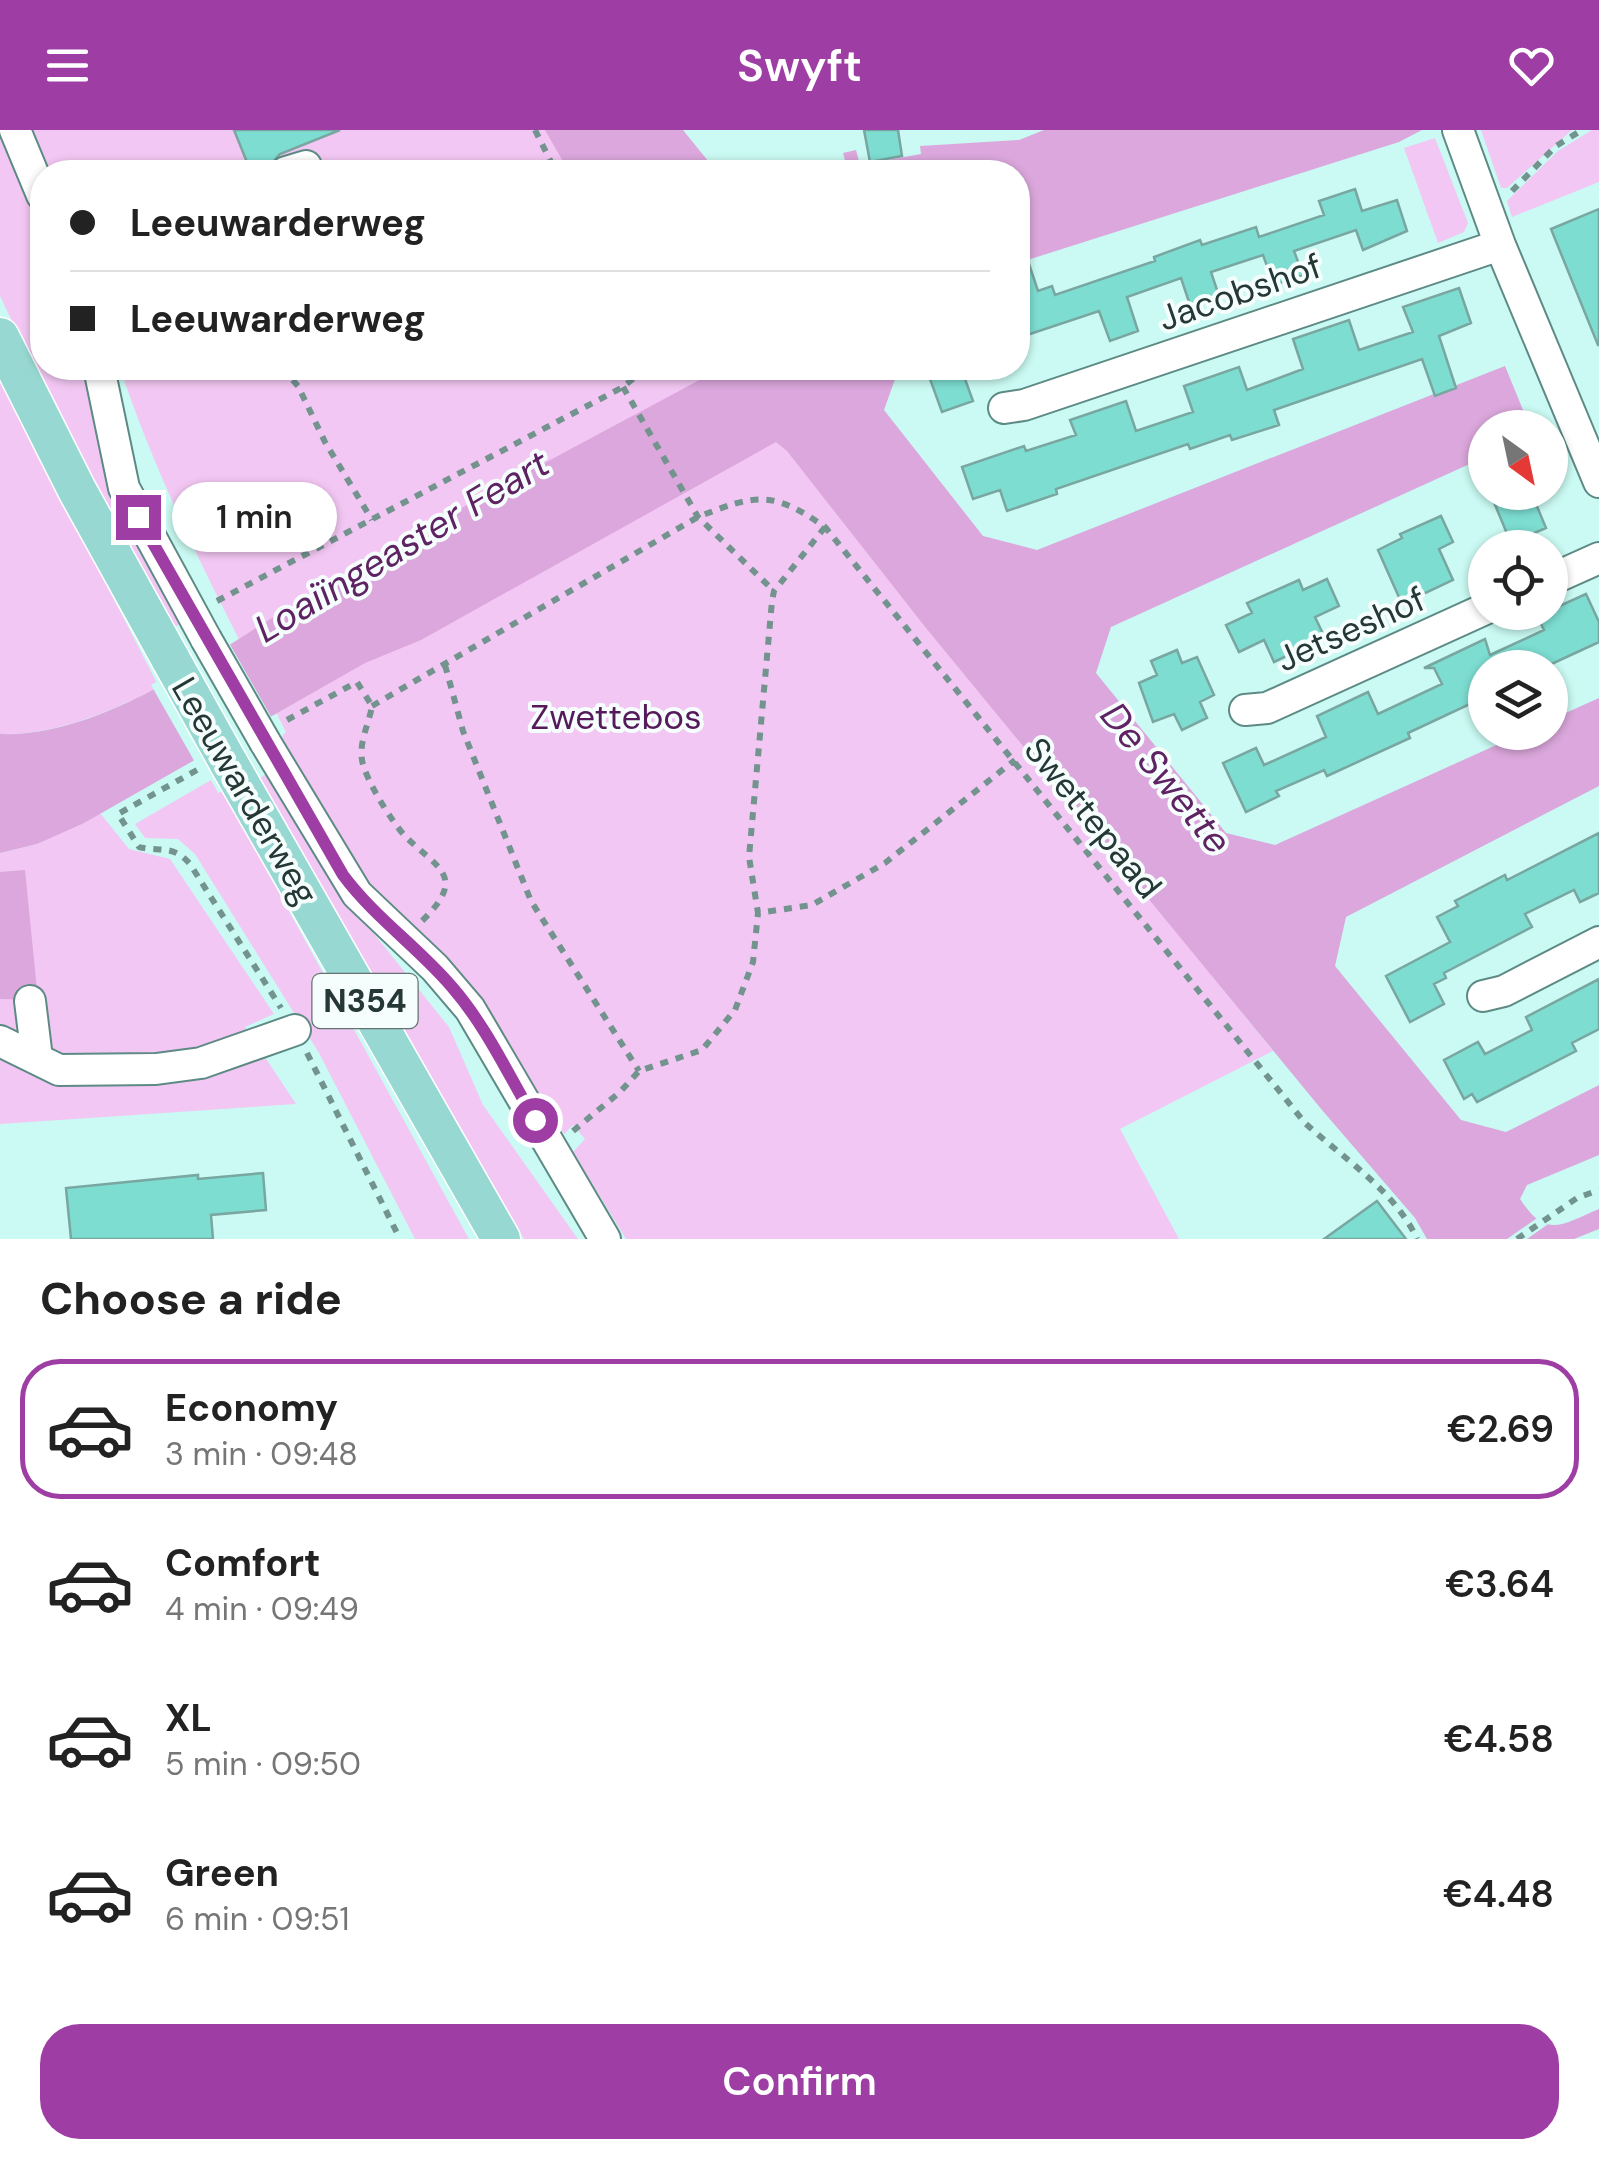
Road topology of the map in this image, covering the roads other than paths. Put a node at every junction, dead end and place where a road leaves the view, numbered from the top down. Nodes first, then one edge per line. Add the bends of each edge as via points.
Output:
1 (15, 130) edge
2 (1461, 139) edge
3 (30, 166) edge
4 (1500, 244) junction
5 (0, 337) edge
6 (102, 380) edge
7 (1004, 408) dead end
8 (1599, 482) edge
9 (1599, 558) edge
10 (1568, 572) edge
11 (1468, 617) edge
12 (1246, 710) dead end
13 (1599, 942) edge
14 (1483, 996) dead end
15 (30, 1001) dead end
16 (294, 1030) dead end
17 (0, 1041) edge
18 (37, 1058) junction
19 (501, 1239) edge
20 (605, 1239) edge

1 - 3 street
2 - 4 street
4 - 7 street, Jacobshof
4 - 8 street
5 - 19 main road, Leeuwarderweg / N354, bridge via 170,660
6 - 20 street, Leeuwarderweg, bridge via 124,488 265,742 343,875 470,1009
9 - 10 street
11 - 12 street, Jetseshof via 1267,708
13 - 14 street
15 - 18 street
16 - 18 street via 201,1063 156,1069 59,1070
17 - 18 street

